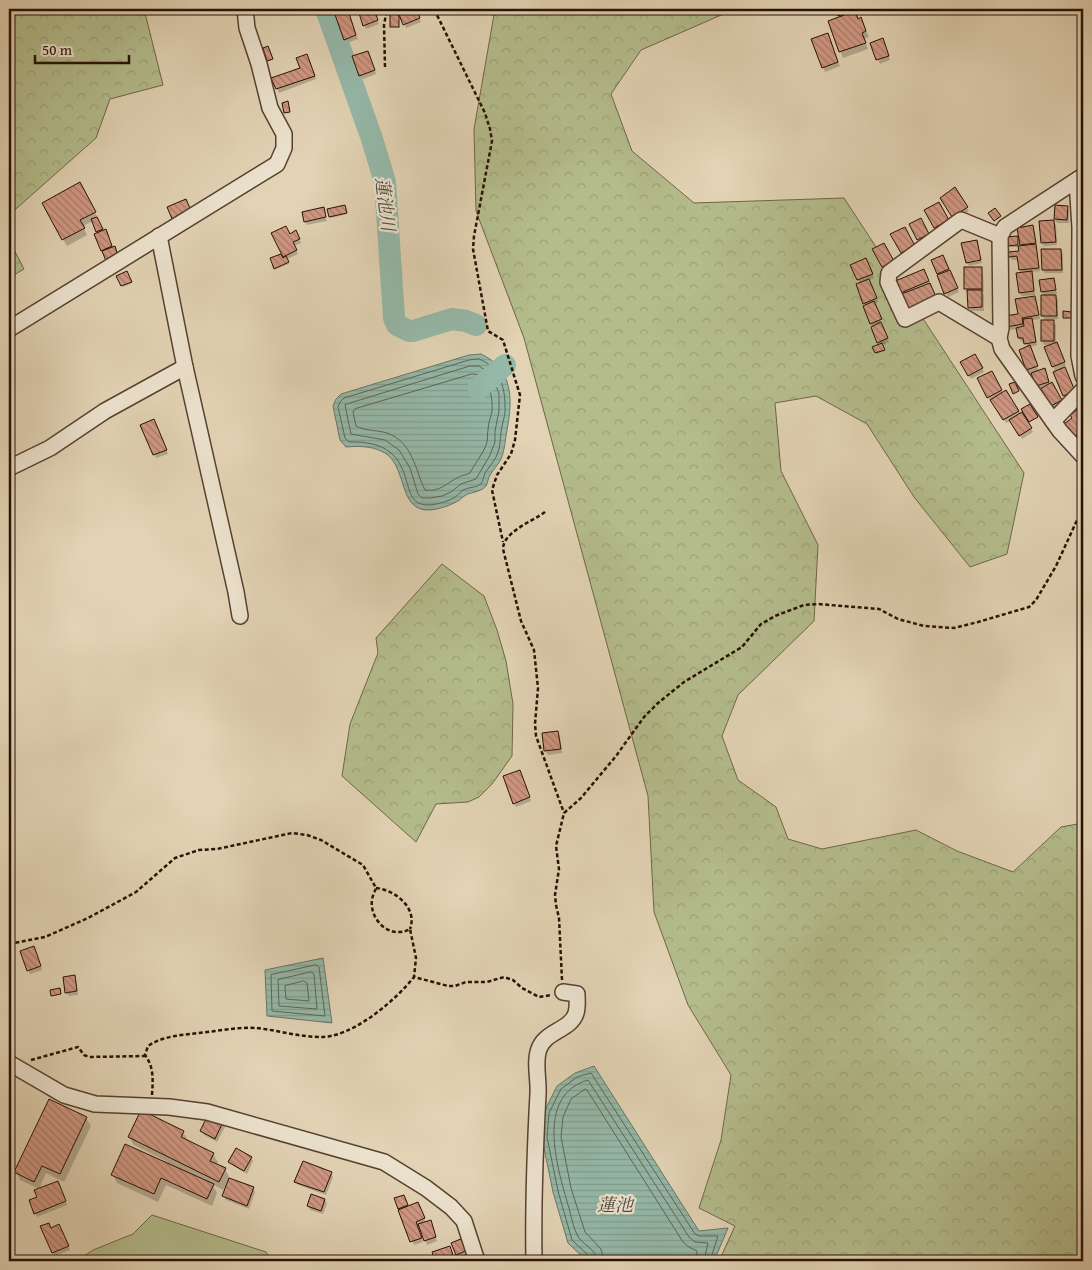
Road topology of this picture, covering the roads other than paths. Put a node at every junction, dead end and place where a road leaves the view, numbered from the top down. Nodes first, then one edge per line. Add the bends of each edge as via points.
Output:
1 (245, 9) edge
2 (1080, 178) edge
3 (1081, 227) edge
4 (160, 236) junction
5 (1000, 236) junction
6 (9, 329) edge
7 (999, 338) junction
8 (185, 367) junction
9 (1083, 376) edge
10 (1083, 390) edge
11 (1053, 421) junction
12 (1083, 456) edge
13 (9, 468) edge
14 (240, 616) dead end
15 (563, 992) road end
16 (14, 1066) edge
17 (477, 1261) edge
18 (534, 1261) edge

1 - 4 street via 247,28 270,108 284,134 284,148 277,164
2 - 3 street
2 - 5 street via 1005,227
3 - 9 street via 1079,356
4 - 6 street
4 - 8 street
5 - 7 street
5 - 7 street via 961,220 889,273 888,282 905,319 939,302
7 - 11 street via 1002,348
8 - 13 street via 105,411 50,448
8 - 14 street
10 - 11 street
11 - 12 street
15 - 18 street via 577,994 576,1015 545,1039 539,1048 537,1061
16 - 17 street via 64,1094 95,1104 207,1112 384,1162 426,1188 464,1220

